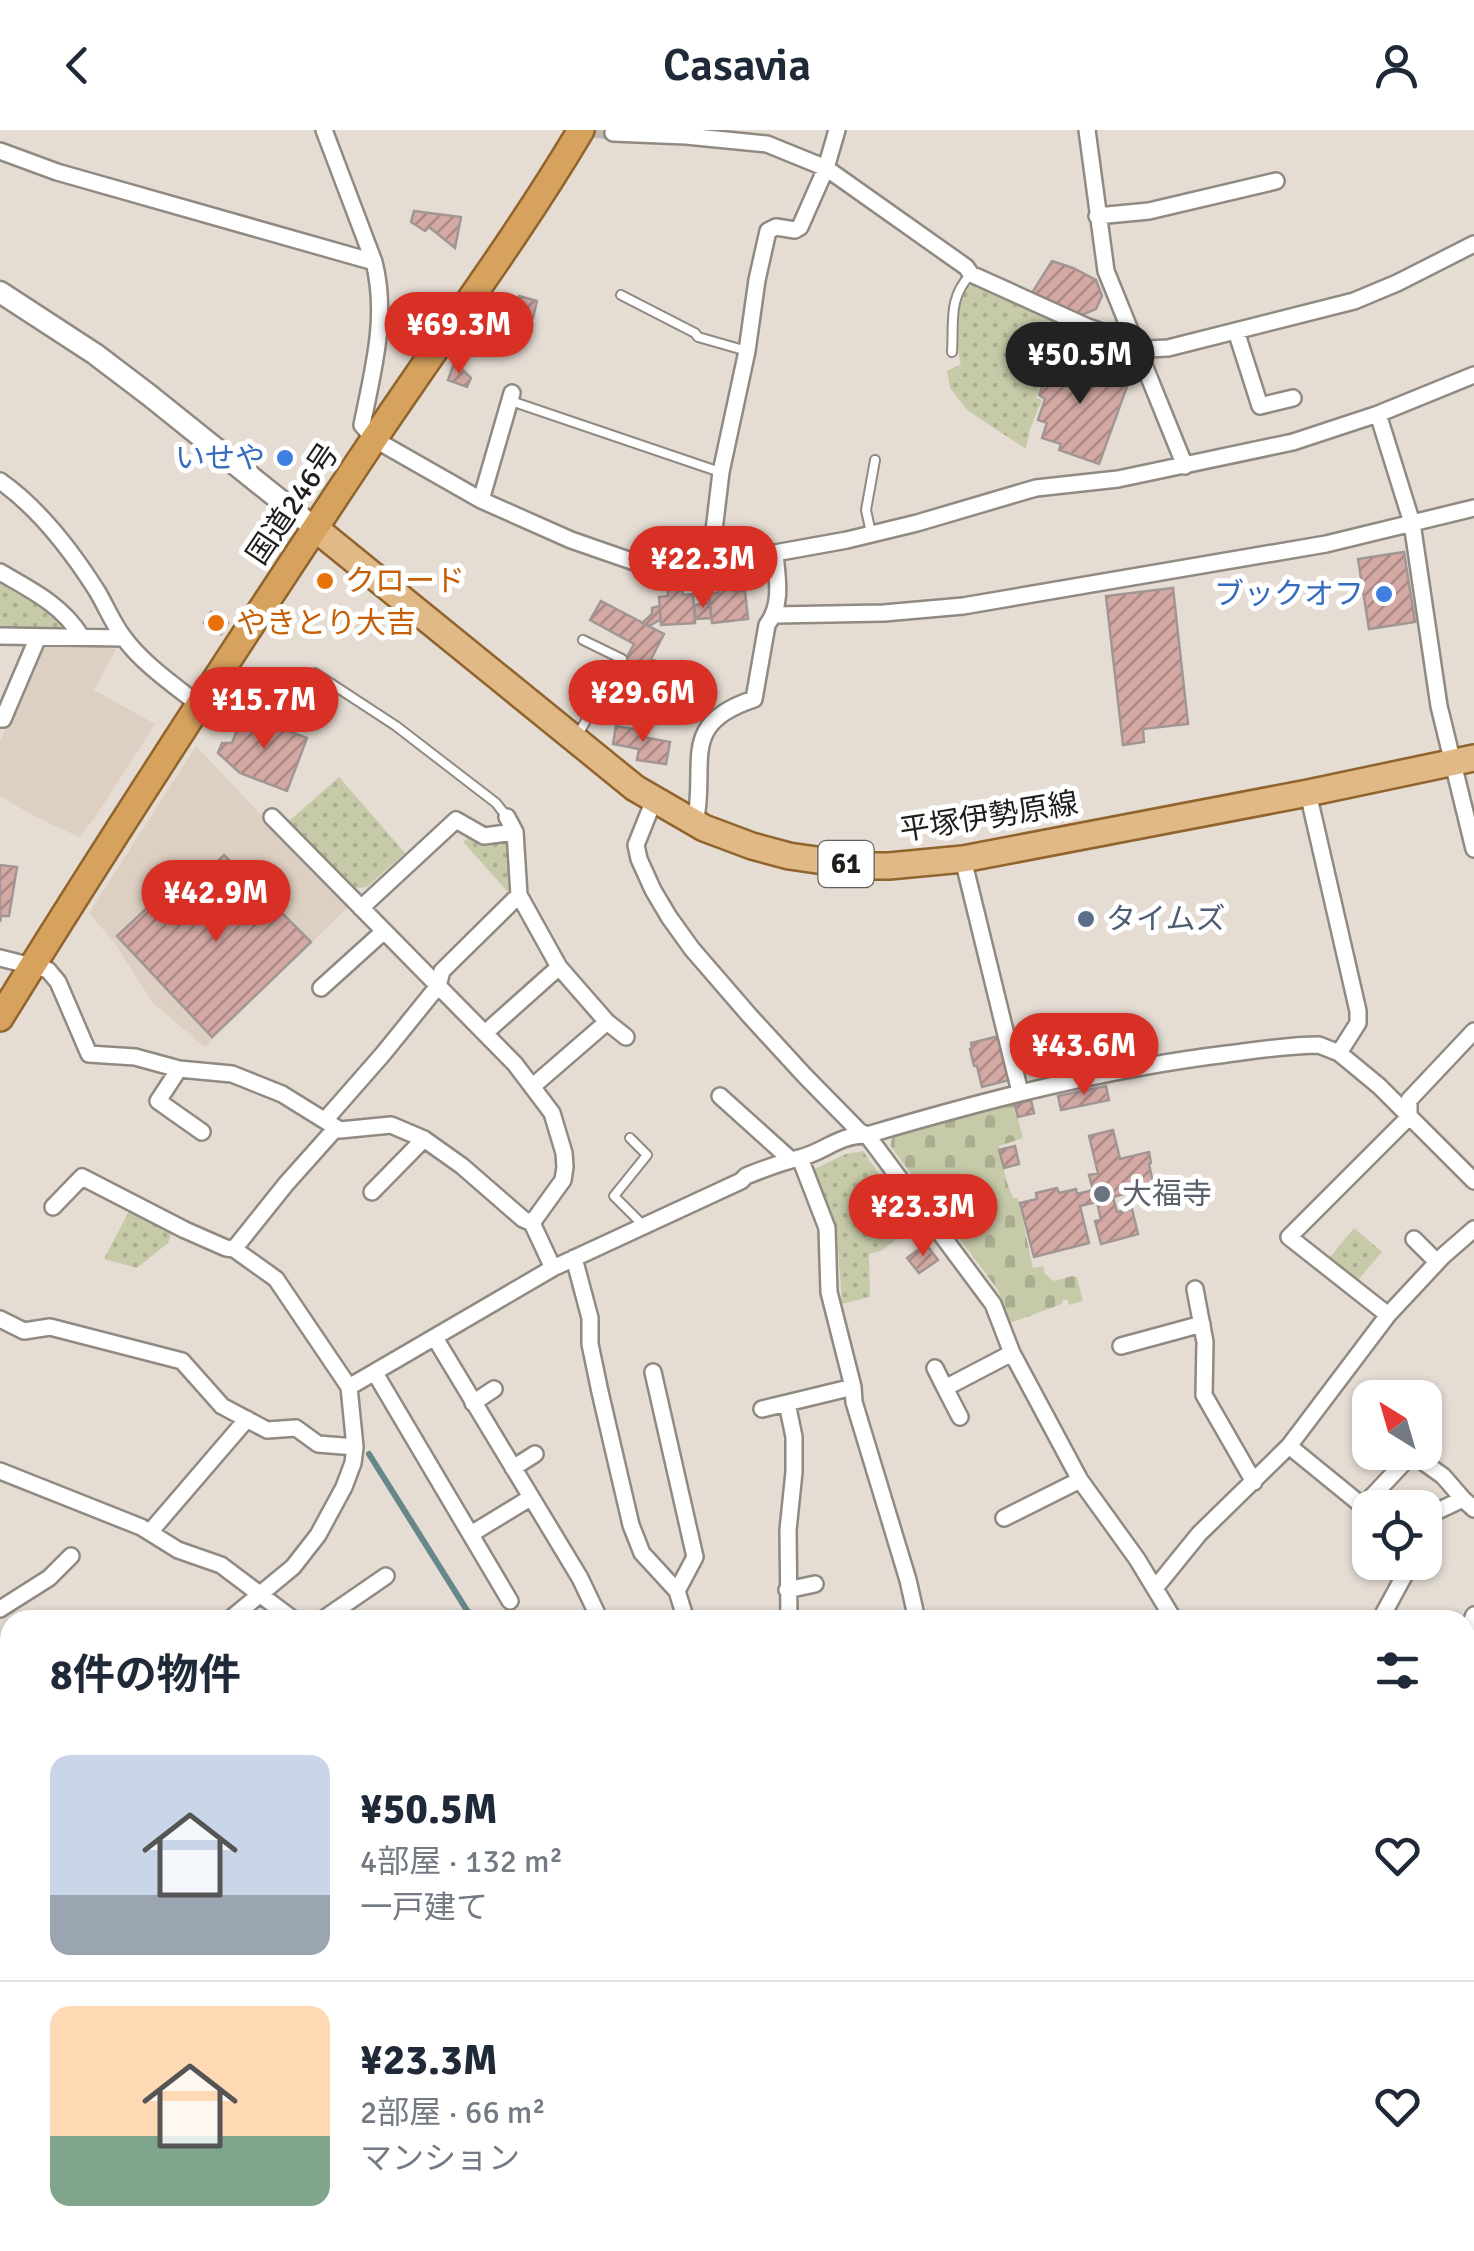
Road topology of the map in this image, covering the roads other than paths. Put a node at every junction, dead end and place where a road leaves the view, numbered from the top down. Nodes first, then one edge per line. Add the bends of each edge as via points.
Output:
1 (324, 130) edge
2 (581, 130) edge
3 (837, 130) edge
4 (1087, 130) edge
5 (613, 133) dead end
6 (0, 150) edge
7 (826, 168) junction
8 (1276, 180) dead end
9 (1097, 216) junction
10 (1474, 244) edge
11 (374, 262) junction
12 (971, 274) junction
13 (0, 292) edge
14 (621, 295) dead end
15 (1236, 331) junction
16 (1134, 343) junction
17 (747, 351) junction
18 (952, 352) dead end
19 (1474, 375) edge
20 (512, 397) joint
21 (1282, 404) dead end
22 (1378, 414) junction
23 (374, 439) junction
24 (874, 460) dead end
25 (1185, 466) junction
26 (721, 472) junction
27 (0, 482) edge
28 (481, 500) junction
29 (1474, 508) edge
30 (1412, 523) junction
31 (316, 529) junction
32 (871, 533) junction
33 (776, 553) junction
34 (710, 564) junction
35 (0, 572) edge
36 (775, 615) junction
37 (0, 636) edge
38 (80, 636) junction
39 (38, 637) junction
40 (124, 638) junction
41 (583, 640) dead end
42 (315, 673) dead end
43 (198, 706) junction
44 (0, 719) edge
45 (574, 740) junction
46 (1463, 760) edge
47 (1308, 792) junction
48 (654, 800) junction
49 (272, 817) dead end
50 (696, 824) junction
51 (511, 825) junction
52 (1474, 849) edge
53 (962, 858) junction
54 (518, 896) junction
55 (361, 908) junction
56 (383, 932) junction
57 (0, 958) edge
58 (33, 965) junction
59 (559, 966) junction
60 (438, 986) junction
61 (321, 988) dead end
62 (0, 1018) edge
63 (607, 1022) junction
64 (1474, 1031) edge
65 (485, 1033) junction
66 (626, 1037) dead end
67 (1339, 1053) junction
68 (180, 1069) junction
69 (533, 1086) junction
70 (1020, 1092) junction
71 (720, 1096) dead end
72 (1409, 1117) junction
73 (331, 1124) junction
74 (202, 1132) dead end
75 (867, 1135) junction
76 (630, 1138) dead end
77 (424, 1139) junction
78 (795, 1158) junction
79 (1474, 1180) edge
80 (372, 1192) dead end
81 (52, 1207) dead end
82 (532, 1222) junction
83 (644, 1226) junction
84 (1474, 1228) edge
85 (1414, 1239) dead end
86 (234, 1250) junction
87 (574, 1258) junction
88 (1437, 1262) junction
89 (553, 1268) junction
90 (1195, 1288) dead end
91 (1388, 1315) junction
92 (0, 1320) edge
93 (1202, 1324) junction
94 (435, 1338) junction
95 (1121, 1346) dead end
96 (1012, 1353) junction
97 (935, 1368) dead end
98 (653, 1372) dead end
99 (375, 1374) junction
100 (349, 1387) junction
101 (853, 1388) junction
102 (945, 1388) junction
103 (494, 1390) dead end
104 (473, 1402) junction
105 (787, 1403) junction
106 (762, 1409) dead end
107 (960, 1417) dead end
108 (247, 1420) junction
109 (355, 1446) junction
110 (1290, 1446) junction
111 (534, 1454) dead end
112 (513, 1468) junction
113 (0, 1470) edge
114 (1080, 1480) junction
115 (1254, 1482) junction
116 (1382, 1490) edge
117 (1352, 1497) edge
118 (530, 1498) junction
119 (1469, 1504) edge
120 (1442, 1511) edge
121 (1004, 1518) dead end
122 (150, 1532) junction
123 (471, 1534) junction
124 (70, 1556) dead end
125 (380, 1575) dead end
126 (1402, 1580) edge
127 (815, 1584) dead end
128 (1156, 1587) junction
129 (787, 1590) junction
130 (677, 1591) junction
131 (261, 1595) junction
132 (510, 1601) dead end
133 (0, 1609) edge
134 (242, 1610) edge
135 (281, 1610) edge
136 (335, 1610) edge
137 (595, 1610) edge
138 (683, 1610) edge
139 (788, 1610) edge
140 (915, 1610) edge
141 (1169, 1610) edge
142 (1385, 1610) edge

1 - 11 street
2 - 23 highway, 国道246号
3 - 7 street
4 - 9 street
5 - 7 street via 768,144
6 - 11 street
7 - 12 street
7 - 17 street via 800,227 768,232
8 - 9 street via 1149,211
9 - 16 street via 1106,270
10 - 15 street via 1354,301
11 - 23 street via 381,313 362,424
12 - 16 street
12 - 18 lane via 952,308
13 - 31 street via 149,395
14 - 17 lane via 698,338
15 - 16 street via 1168,348
15 - 21 street via 1260,406
16 - 25 street
17 - 26 street
19 - 22 street
20 - 26 lane
20 - 28 street
22 - 25 street
22 - 30 street
23 - 28 street
23 - 31 highway, 国道246号
24 - 32 lane via 866,510
25 - 32 street via 1036,488
26 - 34 street
27 - 40 street via 68,549
28 - 34 street via 643,565
29 - 30 street
30 - 36 street via 1326,544 963,606
30 - 46 street via 1436,686
31 - 43 highway, 国道246号
31 - 45 main road, 平塚伊勢原線 / 61
32 - 33 street
33 - 34 street
33 - 36 street
35 - 38 street via 58,608
36 - 50 street via 767,625 754,700 718,714 702,738
37 - 39 street
38 - 39 street
38 - 40 street
39 - 44 street
40 - 43 street
41 - 45 lane via 622,659
42 - 51 lane via 482,791
43 - 58 highway, 国道246号
45 - 48 main road, 平塚伊勢原線 / 61
46 - 47 main road, 平塚伊勢原線 / 61
46 - 52 street
47 - 53 main road, 平塚伊勢原線 / 61
47 - 67 street via 1358,1010 1358,1023
48 - 50 main road, 平塚伊勢原線 / 61
48 - 75 street via 636,845 669,917 782,1052
49 - 55 street
50 - 53 main road, 平塚伊勢原線 / 61 via 752,846 824,862 889,866
51 - 54 street
51 - 55 street via 484,836 456,820
53 - 70 street
54 - 59 street
54 - 60 street via 442,971
55 - 56 street
56 - 60 street
56 - 61 street
57 - 58 street
58 - 62 highway, 国道246号
58 - 68 street via 58,982 89,1054
59 - 63 street
59 - 65 street
60 - 65 street
60 - 73 street
63 - 66 street
63 - 69 street
64 - 72 street via 1409,1100
65 - 69 street
67 - 70 street via 1304,1044 1184,1059
67 - 72 street
68 - 73 street via 232,1074
68 - 74 street via 158,1100
69 - 82 street via 552,1113 566,1167
70 - 75 street
71 - 78 street
72 - 79 street
72 - 91 street via 1289,1237
73 - 77 street via 351,1130 391,1125
73 - 86 street
75 - 78 street
75 - 96 street via 993,1304
76 - 83 lane via 647,1156 614,1196
77 - 80 street
77 - 82 street
78 - 83 street
78 - 101 street via 827,1228 829,1292
81 - 86 street via 82,1177
82 - 89 street
83 - 87 street
84 - 88 street
85 - 88 street
86 - 100 street via 276,1278
87 - 89 street
87 - 130 street via 631,1525 642,1553
88 - 91 street
89 - 94 street
90 - 93 street
91 - 110 street
92 - 108 street via 24,1331 50,1327 182,1361 222,1406
93 - 95 street
93 - 115 street via 1204,1395
94 - 99 street
94 - 104 street
96 - 102 street
96 - 114 street
97 - 102 street
98 - 130 street via 694,1558
99 - 100 street
99 - 123 street
100 - 109 street
101 - 105 street
101 - 140 street
102 - 107 street
103 - 104 street
104 - 112 street
105 - 106 street
105 - 129 street via 794,1472
108 - 109 street via 268,1430 296,1428 318,1444
108 - 122 street
109 - 131 street via 344,1487 318,1534
110 - 115 street
110 - 117 street
111 - 112 street
112 - 118 street
113 - 122 street
114 - 121 street
114 - 128 street
115 - 128 street
116 - 119 street via 1412,1454
118 - 123 street
118 - 137 street
119 - 120 street
122 - 131 street via 220,1565
123 - 132 street
124 - 133 street
125 - 136 street
126 - 142 street
127 - 129 street
128 - 141 street
129 - 139 street
130 - 138 street
131 - 134 street
131 - 135 street

